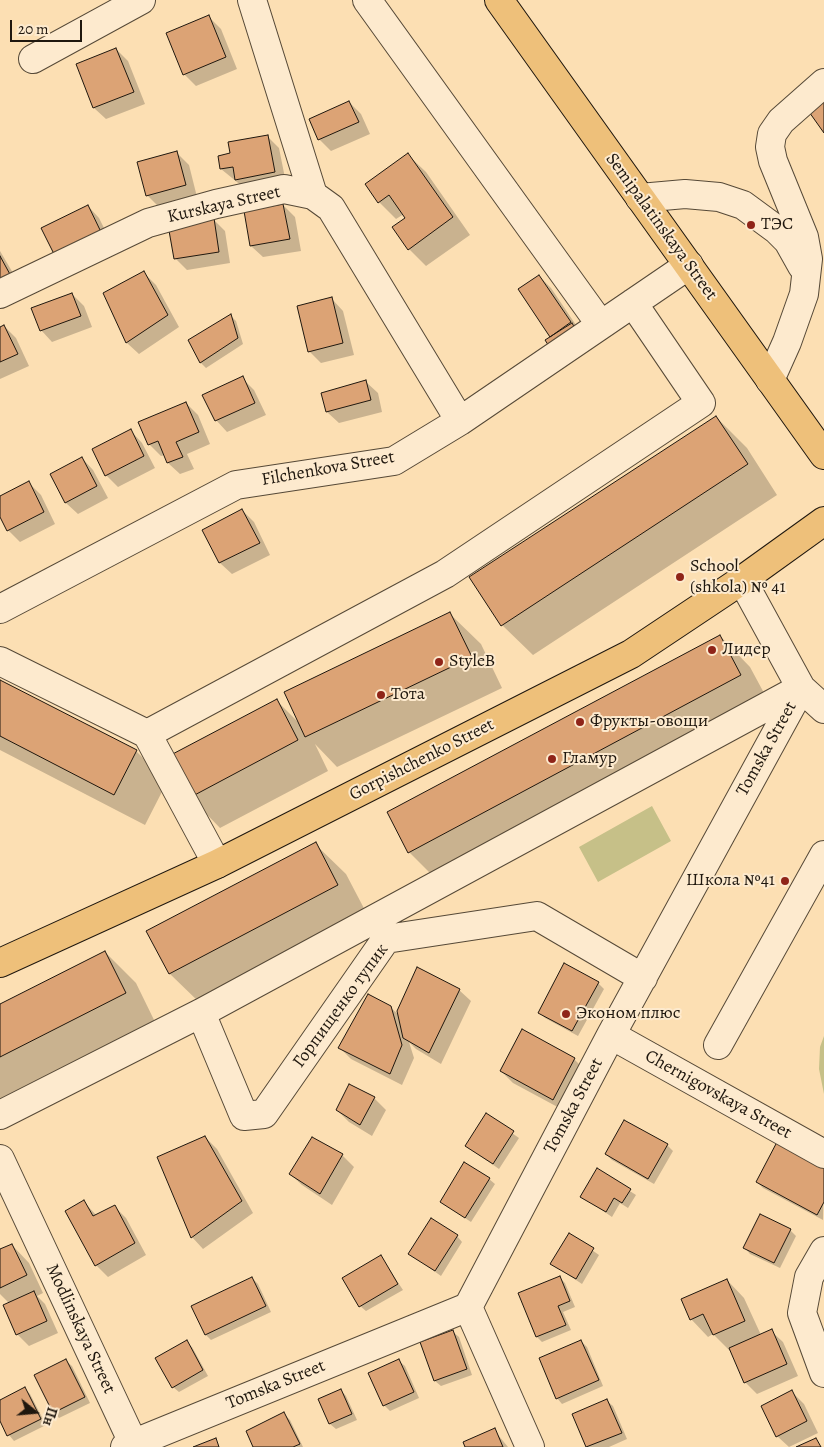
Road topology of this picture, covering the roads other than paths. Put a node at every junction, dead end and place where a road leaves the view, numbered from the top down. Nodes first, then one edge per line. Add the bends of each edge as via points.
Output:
1 (141, 0) edge
2 (252, 0) edge
3 (368, 0) edge
4 (498, 0) edge
5 (33, 58) dead end
6 (824, 82) edge
7 (312, 195) junction
8 (640, 198) junction
9 (689, 265) junction
10 (808, 277) junction
11 (0, 294) edge
12 (633, 303) junction
13 (600, 325) junction
14 (770, 380) junction
15 (460, 421) junction
16 (824, 455) edge
17 (824, 521) edge
18 (742, 580) junction
19 (0, 609) edge
20 (0, 661) edge
21 (801, 688) junction
22 (824, 709) edge
23 (147, 734) junction
24 (824, 855) edge
25 (217, 864) junction
26 (380, 929) junction
27 (0, 963) edge
28 (643, 978) junction
29 (201, 1014) junction
30 (611, 1035) junction
31 (718, 1045) dead end
32 (0, 1115) edge
33 (824, 1154) edge
34 (0, 1159) edge
35 (824, 1251) edge
36 (468, 1307) junction
37 (824, 1373) edge
38 (131, 1446) edge
39 (530, 1447) edge

1 - 5 street
2 - 7 street
3 - 13 street
4 - 8 main road, Semipalatinskaya Street
6 - 10 street via 781,121 772,134 770,147 804,237
7 - 11 street, Kurskaya Street via 284,189 148,223
7 - 15 street, Kurskaya Street via 331,208
8 - 9 main road, Semipalatinskaya Street
8 - 10 street via 685,194 719,197 743,205 788,241
9 - 12 street, Filchenkova Street
9 - 14 main road, Semipalatinskaya Street
10 - 14 street via 787,342
12 - 13 street, Filchenkova Street
12 - 23 street via 701,403 445,574
13 - 15 street, Filchenkova Street
14 - 16 main road, Semipalatinskaya Street
15 - 19 street, Filchenkova Street via 394,461 236,486
17 - 18 main road, Gorpishchenko Street
18 - 21 street, Tomska Street
18 - 25 main road, Gorpishchenko Street via 631,654
20 - 23 street
21 - 22 street
21 - 26 street
21 - 28 street, Tomska Street
23 - 25 street
24 - 31 street
25 - 27 main road, Gorpishchenko Street
26 - 28 street, Горпищенко тупик via 537,916
26 - 29 street
26 - 29 street, Горпищенко тупик via 264,1114 244,1116
28 - 30 street, Tomska Street
29 - 32 street
30 - 33 street, Chernigovskaya Street
30 - 36 street, Tomska Street
34 - 38 street, Modlinskaya Street
35 - 37 street via 809,1277 802,1313
36 - 38 street, Tomska Street
36 - 39 street

